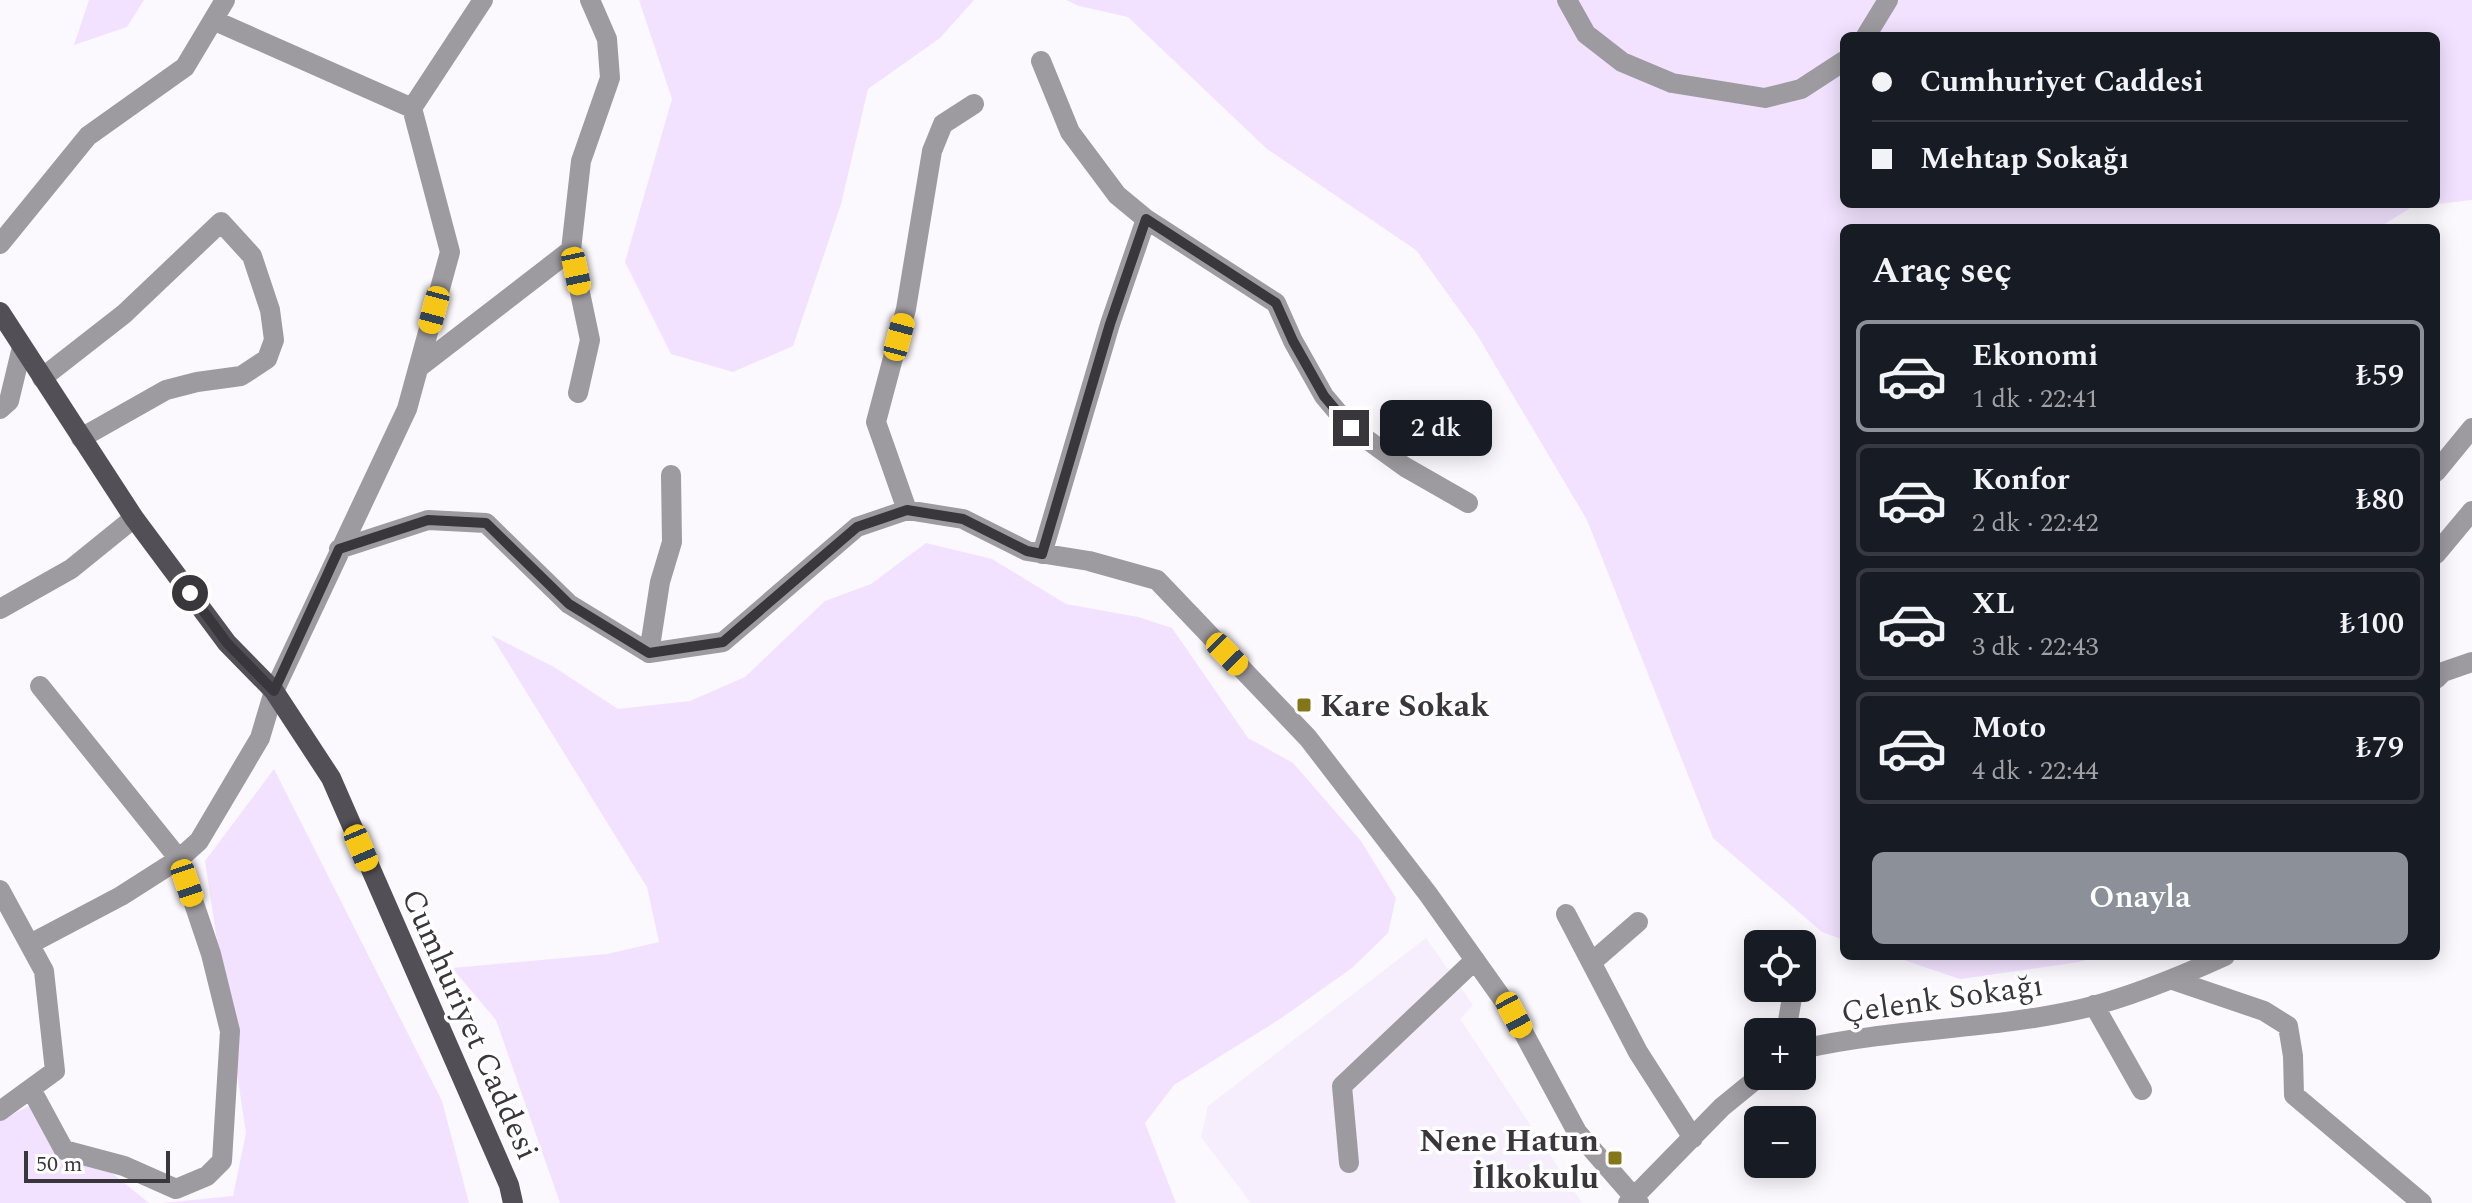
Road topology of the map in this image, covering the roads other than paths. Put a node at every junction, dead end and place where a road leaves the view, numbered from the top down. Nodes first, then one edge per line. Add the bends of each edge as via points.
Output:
1 (225, 0) edge
2 (483, 0) edge
3 (590, 0) edge
4 (1567, 0) edge
5 (1888, 0) edge
6 (213, 20) junction
7 (1868, 32) edge
8 (1041, 61) dead end
9 (1840, 64) edge
10 (974, 104) dead end
11 (412, 108) junction
12 (1146, 219) junction
13 (0, 244) edge
14 (571, 250) junction
15 (0, 312) edge
16 (22, 347) junction
17 (418, 368) junction
18 (42, 378) junction
19 (578, 393) dead end
20 (0, 409) edge
21 (2472, 428) edge
22 (81, 438) junction
23 (2440, 467) edge
24 (671, 475) dead end
25 (1468, 503) dead end
26 (907, 510) junction
27 (2472, 511) edge
28 (134, 518) junction
29 (339, 549) junction
30 (2440, 549) edge
31 (1042, 554) junction
32 (0, 609) edge
33 (649, 653) junction
34 (2472, 662) edge
35 (2440, 675) edge
36 (40, 686) dead end
37 (274, 691) junction
38 (179, 859) junction
39 (0, 890) edge
40 (6, 914) edge
41 (1566, 914) dead end
42 (1638, 922) dead end
43 (30, 944) junction
44 (1475, 960) junction
45 (2216, 960) edge
46 (1592, 962) junction
47 (2173, 980) junction
48 (2094, 1005) junction
49 (1816, 1046) edge
50 (31, 1089) junction
51 (1744, 1089) edge
52 (2142, 1090) dead end
53 (0, 1111) edge
54 (1693, 1138) junction
55 (1349, 1163) dead end
56 (1634, 1202) edge
57 (513, 1203) edge
58 (2422, 1203) edge

1 - 6 street
2 - 11 street
3 - 14 street via 607,39 610,78 581,161
4 - 9 street via 1586,34 1622,62 1672,83 1765,98 1801,89
5 - 7 street
6 - 11 street
6 - 13 street via 185,67 88,136
8 - 12 street via 1070,132 1117,195
10 - 26 street via 943,124 932,151 906,309 876,422
11 - 17 street via 450,252
12 - 25 street via 1276,303 1324,396 1351,428
12 - 31 street
14 - 17 street
14 - 19 street via 590,340
15 - 16 main road, Cumhuriyet Caddesi
16 - 18 main road, Cumhuriyet Caddesi
16 - 20 street via 9,401
17 - 29 street via 407,409
18 - 22 main road, Cumhuriyet Caddesi
18 - 22 street via 124,314 221,222 252,256 270,310 274,340 267,359 241,376 166,390
21 - 23 street
22 - 28 main road, Cumhuriyet Caddesi
24 - 33 street via 672,542
26 - 31 street via 963,519
26 - 33 street via 857,527 723,642
27 - 30 street
28 - 32 street via 71,569
28 - 37 main road, Cumhuriyet Caddesi via 227,643
29 - 33 street via 428,520 486,523 569,604
29 - 37 street
31 - 44 street via 1157,580 1308,738
34 - 35 street
36 - 38 street
37 - 38 street via 260,738 231,791 199,841
37 - 57 main road, Cumhuriyet Caddesi via 331,778
38 - 43 street
38 - 50 street via 230,1031 222,1161 207,1176 176,1189 124,1166 64,1150
39 - 40 street
40 - 43 street
41 - 46 street
42 - 46 street
43 - 50 street via 44,971 55,1071
44 - 55 street via 1342,1086
44 - 56 street via 1514,1015 1577,1132
45 - 47 street, Çelenk Sokağı
46 - 54 street via 1638,1052
47 - 48 street, Çelenk Sokağı
47 - 58 street via 2264,1011 2288,1026 2294,1095
48 - 49 street, Çelenk Sokağı
48 - 52 street
50 - 53 street
51 - 54 street
54 - 56 street

